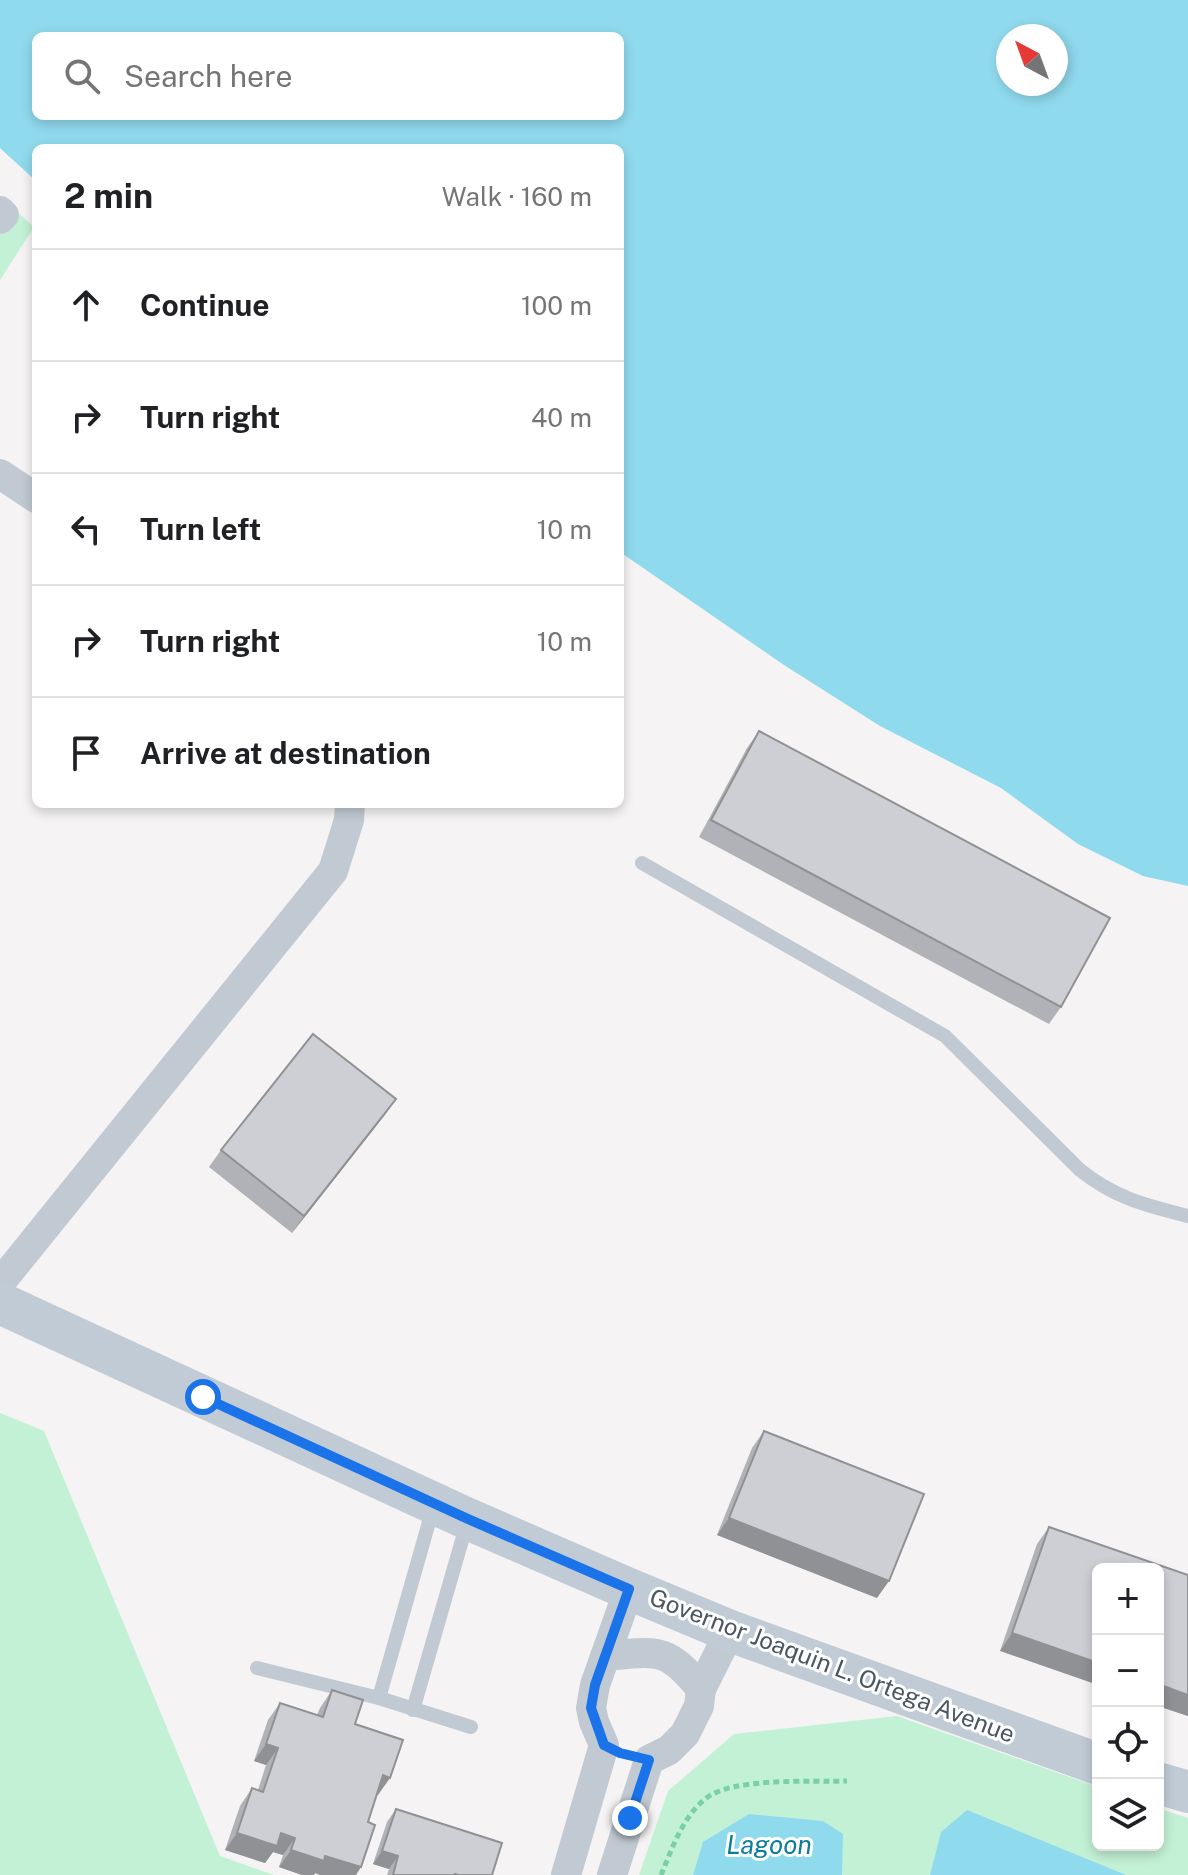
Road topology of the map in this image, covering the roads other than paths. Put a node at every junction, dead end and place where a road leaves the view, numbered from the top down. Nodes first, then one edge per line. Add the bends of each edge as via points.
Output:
1 (0, 211) edge
2 (0, 219) edge
3 (0, 474) edge
4 (32, 495) edge
5 (350, 808) edge
6 (642, 863) dead end
7 (1188, 1216) edge
8 (0, 1283) edge
9 (0, 1303) edge
10 (451, 1511) junction
11 (629, 1589) junction
12 (730, 1631) junction
13 (606, 1656) junction
14 (257, 1668) dead end
15 (701, 1689) junction
16 (379, 1698) junction
17 (413, 1710) junction
18 (471, 1727) dead end
19 (604, 1745) junction
20 (649, 1760) junction
21 (1092, 1762) edge
22 (1164, 1785) edge
23 (1188, 1792) edge
24 (566, 1875) edge
25 (612, 1875) edge

1 - 2 street
3 - 4 street
5 - 8 street via 333,871
6 - 7 lane via 945,1036 1096,1183 1132,1202
9 - 10 street, Governor Joaquin L. Ortega Avenue
10 - 11 street, Governor Joaquin L. Ortega Avenue
10 - 16 lane
10 - 17 lane
11 - 12 street, Governor Joaquin L. Ortega Avenue
11 - 13 street
12 - 15 street
12 - 21 street, Governor Joaquin L. Ortega Avenue
13 - 15 street via 662,1654 677,1661
13 - 19 street via 591,1708
14 - 16 lane
15 - 20 street via 685,1734
16 - 17 lane
17 - 18 lane
19 - 20 street
19 - 24 street
20 - 25 street
22 - 23 street

